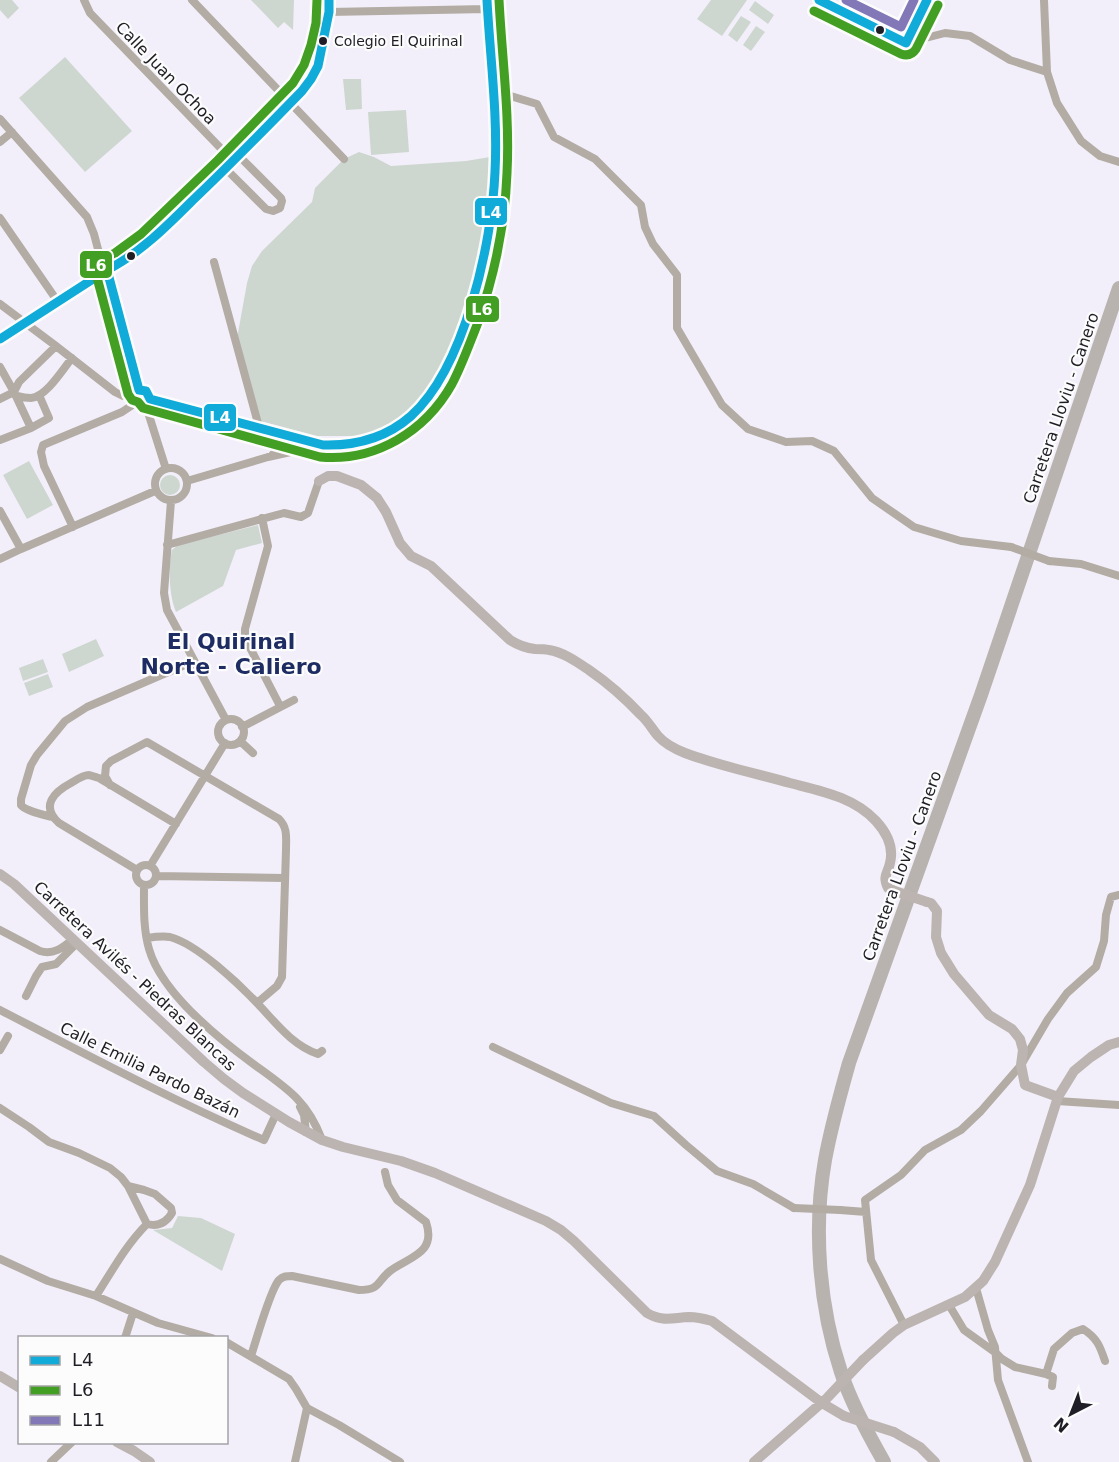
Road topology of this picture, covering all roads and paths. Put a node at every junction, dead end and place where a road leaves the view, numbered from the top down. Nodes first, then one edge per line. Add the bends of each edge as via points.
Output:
1 (76, 0) edge
2 (84, 0) edge
3 (192, 0) edge
4 (328, 0) edge
5 (1044, 0) edge
6 (487, 4) edge
7 (329, 12) junction
8 (90, 14) junction
9 (906, 43) dead end
10 (1047, 72) junction
11 (494, 91) junction
12 (291, 104) junction
13 (0, 119) edge
14 (12, 132) junction
15 (0, 142) edge
16 (236, 159) junction
17 (344, 159) dead end
18 (1119, 162) edge
19 (226, 169) junction
20 (0, 218) edge
21 (214, 262) dead end
22 (106, 270) junction
23 (1119, 288) edge
24 (57, 302) junction
25 (0, 304) edge
26 (25, 323) junction
27 (0, 339) edge
28 (56, 346) junction
29 (72, 358) junction
30 (0, 367) edge
31 (139, 390) junction
32 (16, 394) junction
33 (39, 395) junction
34 (0, 399) edge
35 (133, 400) junction
36 (148, 403) junction
37 (259, 427) junction
38 (31, 428) junction
39 (276, 432) junction
40 (0, 440) edge
41 (323, 445) junction
42 (268, 457) junction
43 (166, 469) junction
44 (187, 481) junction
45 (319, 481) joint
46 (155, 490) junction
47 (171, 501) junction
48 (0, 511) edge
49 (262, 518) junction
50 (73, 527) junction
51 (167, 545) junction
52 (21, 549) junction
53 (0, 559) edge
54 (1119, 576) edge
55 (194, 661) junction
56 (294, 700) dead end
57 (280, 706) junction
58 (226, 720) junction
59 (242, 727) junction
60 (240, 741) junction
61 (225, 743) junction
62 (253, 753) dead end
63 (205, 776) junction
64 (110, 785) junction
65 (52, 818) junction
66 (176, 824) junction
67 (150, 866) junction
68 (137, 870) junction
69 (0, 874) edge
70 (156, 876) junction
71 (285, 878) junction
72 (144, 885) junction
73 (1119, 895) edge
74 (0, 930) edge
75 (147, 938) junction
76 (75, 941) junction
77 (26, 996) dead end
78 (257, 1003) junction
79 (0, 1010) edge
80 (8, 1035) dead end
81 (1119, 1042) edge
82 (493, 1047) dead end
83 (308, 1049) dead end
84 (0, 1050) edge
85 (1021, 1065) junction
86 (1057, 1099) junction
87 (1119, 1105) edge
88 (0, 1108) edge
89 (276, 1114) junction
90 (309, 1116) junction
91 (289, 1122) junction
92 (306, 1132) junction
93 (322, 1140) junction
94 (385, 1172) dead end
95 (128, 1186) junction
96 (866, 1212) junction
97 (147, 1224) junction
98 (0, 1259) edge
99 (976, 1288) junction
100 (96, 1296) junction
101 (949, 1305) junction
102 (133, 1313) junction
103 (904, 1325) junction
104 (126, 1336) edge
105 (204, 1336) edge
106 (228, 1343) edge
107 (996, 1353) junction
108 (251, 1356) junction
109 (1105, 1361) dead end
110 (1046, 1374) junction
111 (0, 1376) edge
112 (1052, 1386) dead end
113 (18, 1387) edge
114 (825, 1400) junction
115 (307, 1408) junction
116 (71, 1444) edge
117 (119, 1444) edge
118 (51, 1462) edge
119 (150, 1462) edge
120 (295, 1462) edge
121 (399, 1462) edge
122 (754, 1462) edge
123 (884, 1462) edge
124 (935, 1462) edge
125 (1028, 1462) edge

1 - 8 street
2 - 8 street, Calle Juan Ochoa
3 - 12 street
4 - 7 street
5 - 10 street
6 - 7 street
6 - 11 street
7 - 12 street via 318,66
8 - 16 street, Calle Juan Ochoa
9 - 10 street via 945,33 970,36 1010,60
10 - 18 street via 1058,103 1081,141 1100,156
11 - 41 street via 496,156 488,243 479,282 448,367 424,403 391,430 362,443
11 - 54 street, bridge via 537,104 554,137 596,159 641,205 652,244 676,275 677,328 722,405 748,429 786,442 812,441 834,451 872,498 914,527 961,541 1011,547 1049,561 1081,564
12 - 16 street
12 - 17 street
13 - 14 street
14 - 15 street
14 - 22 street via 87,217
16 - 19 street
16 - 19 street, Calle Juan Ochoa via 281,198 280,208 266,209
19 - 22 street via 149,243
20 - 24 street
21 - 37 street
22 - 24 street
22 - 31 street
23 - 123 highway, Carretera Lloviu - Canero via 981,695 849,1063 824,1162 819,1258 826,1315 841,1372
24 - 26 street
25 - 26 street
26 - 27 street
26 - 28 street
28 - 29 street
28 - 32 street via 19,382
29 - 33 street
29 - 35 street via 115,392
30 - 32 street
31 - 35 street
31 - 36 street via 150,396
32 - 33 street via 32,398
32 - 34 street
32 - 38 street
33 - 38 street via 49,418
35 - 36 street via 140,408
35 - 50 street via 122,412 43,445 44,466
36 - 37 street
36 - 43 street
37 - 39 street
38 - 40 street
39 - 41 street
39 - 42 street via 283,445
41 - 42 street
42 - 44 street
43 - 44 street via 177,469
43 - 46 street via 156,477
44 - 47 street via 182,497
45 - 49 street via 308,513 301,517 284,513
45 - 85 street, bridge via 337,476 361,485 377,498 411,556 431,566 510,640 521,647 568,656 588,669 633,706 669,745 709,761 833,794 861,808 887,834 891,850 885,881 888,888 931,903 937,911 936,937 941,953 983,1009 1020,1039
46 - 47 street
46 - 50 street
47 - 51 street
48 - 52 street
49 - 51 street
49 - 57 street via 268,546 245,638
50 - 52 street
51 - 55 street via 167,610
52 - 53 street
55 - 58 street
55 - 65 street via 87,707 66,721 31,765 21,799 23,807
56 - 57 street
57 - 59 street
58 - 59 street via 235,720
58 - 61 street via 218,731
59 - 60 street
60 - 61 street
60 - 62 street
61 - 63 street
63 - 64 street via 147,742 106,766 105,776
63 - 66 street
63 - 71 street via 283,823
64 - 65 street via 89,775 72,782 51,801
64 - 66 street
65 - 68 street
66 - 67 street
67 - 68 street
67 - 70 street
68 - 72 street via 137,880
69 - 76 street, Carretera Avilés - Piedras Blancas
70 - 71 street
70 - 72 street
71 - 78 street via 282,977
72 - 75 street
73 - 85 street via 1112,897 1106,915 1096,967 1067,993
74 - 76 street via 46,952
75 - 78 street via 168,937 184,942
75 - 90 street via 156,967 170,990 220,1038 282,1084
76 - 77 street via 56,964 42,967
76 - 89 street, Carretera Avilés - Piedras Blancas via 224,1080
78 - 83 street via 279,1027
79 - 89 street, Calle Emilia Pardo Bazán via 264,1140
80 - 84 street
81 - 86 street via 1074,1071
82 - 96 street, bridge via 611,1103 654,1116 717,1171 753,1184 794,1208
85 - 86 street via 1025,1085
85 - 96 street via 960,1130 925,1150 901,1175 865,1200
86 - 87 street
86 - 99 street via 1030,1185 995,1262
88 - 95 street via 49,1142 110,1168
89 - 91 street, Carretera Avilés - Piedras Blancas
90 - 91 street
90 - 92 street via 310,1127
90 - 93 street
91 - 92 street, Carretera Avilés - Piedras Blancas
92 - 93 street, Carretera Avilés - Piedras Blancas
93 - 114 street, Carretera Avilés - Piedras Blancas via 435,1173 546,1221 574,1241 646,1313 657,1319 691,1317 712,1322
94 - 108 street via 397,1200 426,1222 428,1235 423,1250 368,1290 292,1275 283,1277 272,1293
95 - 97 street
95 - 97 street via 155,1194 171,1208 172,1213 161,1224
96 - 103 street via 872,1260
97 - 100 street
98 - 100 street via 48,1281
99 - 101 street
99 - 107 street
100 - 102 street
101 - 103 street
101 - 107 street via 964,1330
102 - 104 street
102 - 105 street
103 - 114 street, bridge
106 - 108 street
107 - 110 street via 1015,1367
107 - 125 street via 998,1380
108 - 115 street via 289,1379
109 - 110 street via 1100,1345 1083,1329 1054,1349
110 - 112 street via 1053,1377
111 - 113 street
114 - 122 street
114 - 124 street, Carretera Avilés - Piedras Blancas, bridge via 844,1416 894,1432 920,1447
115 - 120 street
115 - 121 street
116 - 118 street
117 - 119 street

